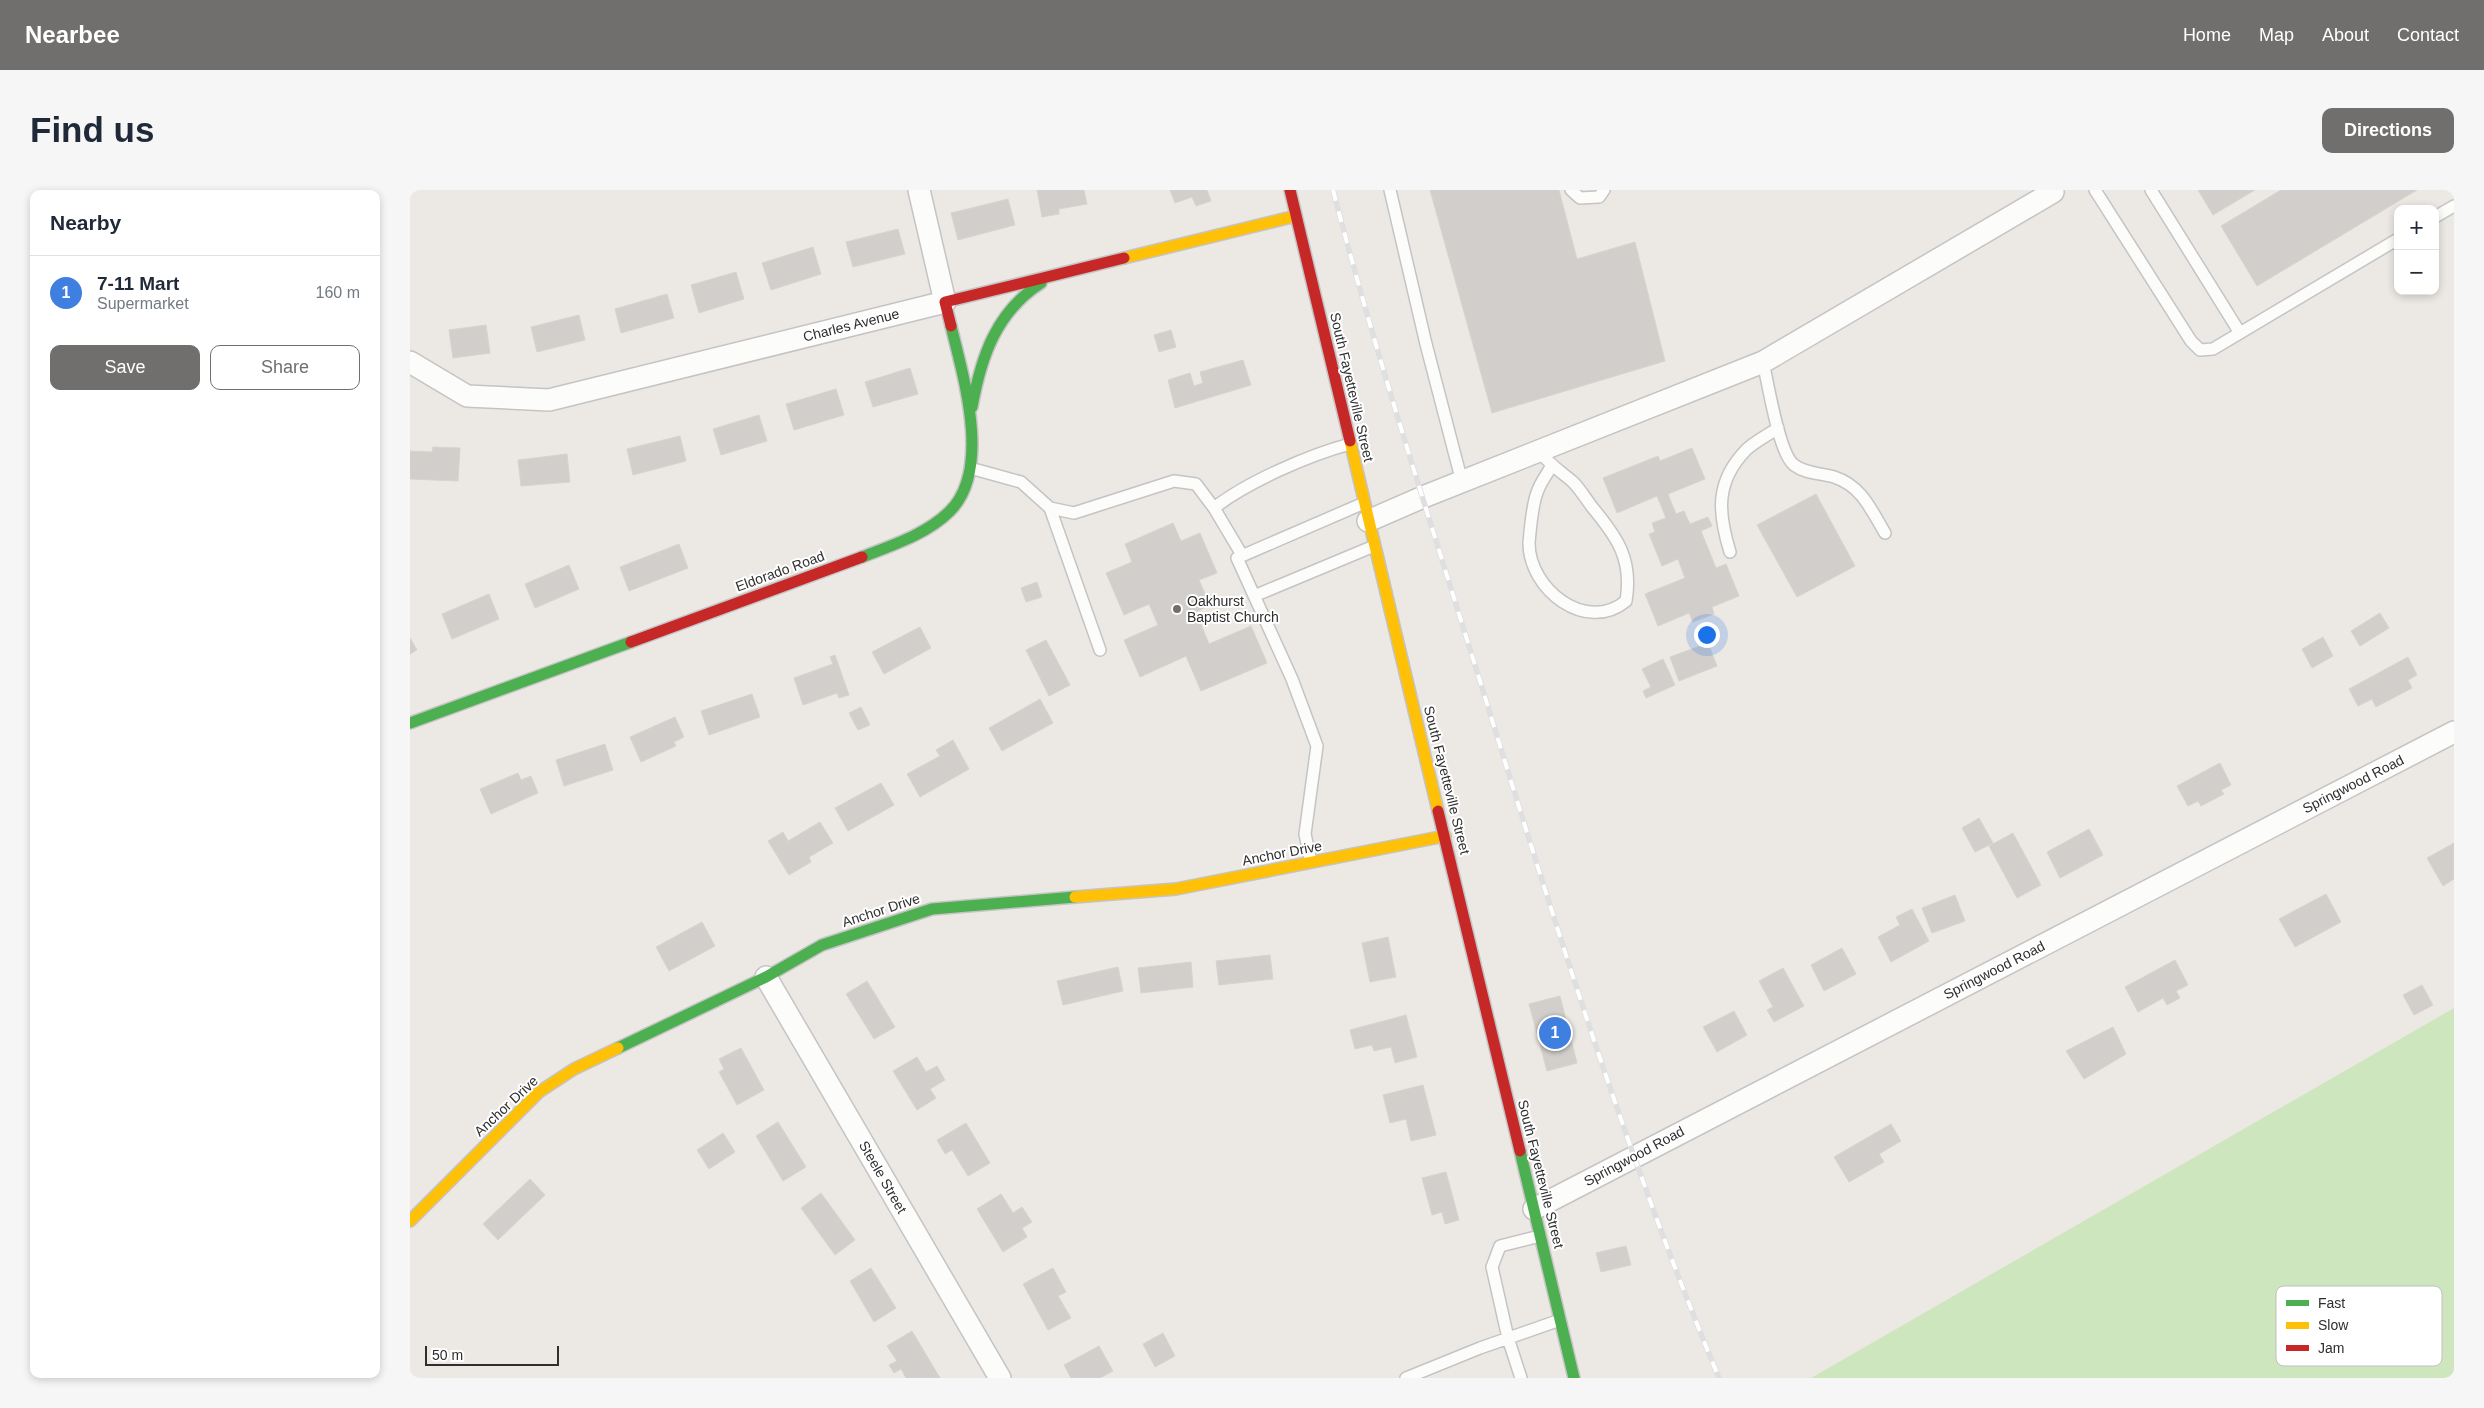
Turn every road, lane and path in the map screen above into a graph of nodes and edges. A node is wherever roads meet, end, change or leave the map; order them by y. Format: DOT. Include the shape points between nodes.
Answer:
graph roads {
  1 [pos="919,190"];
  2 [pos="1290,190"];
  3 [pos="1390,190"];
  4 [pos="1571,190"];
  5 [pos="1604,190"];
  6 [pos="2095,190"];
  7 [pos="2151,190"];
  8 [pos="2054,191"];
  9 [pos="2454,206"];
  10 [pos="2439,215"];
  11 [pos="1296,216"];
  12 [pos="2394,241"];
  13 [pos="1057,274"];
  14 [pos="945,302"];
  15 [pos="2240,333"];
  16 [pos="410,362"];
  17 [pos="1763,362"];
  18 [pos="970,418"];
  19 [pos="1778,428"];
  20 [pos="1350,444"];
  21 [pos="1545,459"];
  22 [pos="969,467"];
  23 [pos="1462,482"];
  24 [pos="1050,508"];
  25 [pos="1214,508"];
  26 [pos="1366,512"];
  27 [pos="1885,533"];
  28 [pos="1374,546"];
  29 [pos="1730,552"];
  30 [pos="1242,555"];
  31 [pos="1254,596"];
  32 [pos="1100,650"];
  33 [pos="410,723"];
  34 [pos="2454,732"];
  35 [pos="1445,836"];
  36 [pos="1311,863"];
  37 [pos="766,976"];
  38 [pos="1534,1209"];
  39 [pos="410,1221"];
  40 [pos="1540,1236"];
  41 [pos="1560,1320"];
  42 [pos="1508,1338"];
  43 [pos="1000,1378"];
  44 [pos="1406,1378"];
  45 [pos="1521,1378"];
  46 [pos="1574,1378"];
  1 -- 14 [label="street"];
  2 -- 11 [label="street, South Fayetteville Street"];
  3 -- 23 [label="lane"];
  4 -- 5 [label="lane" via="1580,198 1599,197"];
  6 -- 15 [label="lane" via="2191,341 2200,350 2213,349"];
  7 -- 15 [label="lane"];
  8 -- 17 [label="street"];
  9 -- 10 [label="lane"];
  11 -- 13 [label="street, Charles Avenue"];
  11 -- 20 [label="street, South Fayetteville Street"];
  12 -- 15 [label="lane"];
  13 -- 14 [label="street, Charles Avenue"];
  13 -- 18 [label="street" via="1030,288 1012,306 990,340 977,379"];
  14 -- 16 [label="street, Charles Avenue" via="549,400 467,396"];
  14 -- 18 [label="street, Eldorado Road"];
  17 -- 19 [label="lane"];
  17 -- 21 [label="street"];
  18 -- 22 [label="street, Eldorado Road" via="973,450"];
  19 -- 27 [label="lane" via="1784,452 1793,465 1852,485 1863,495"];
  19 -- 29 [label="lane" via="1746,450 1728,473 1722,493 1721,523"];
  20 -- 25 [label="lane" via="1299,462 1231,494"];
  20 -- 26 [label="street, South Fayetteville Street"];
  21 -- 21 [label="lane" via="1573,483 1619,543 1625,560 1628,590 1626,601 1615,610 1578,610 1561,602 1546,588 1537,572 1529,544"];
  21 -- 23 [label="street"];
  22 -- 24 [label="lane" via="1021,482"];
  22 -- 33 [label="street, Eldorado Road" via="957,503 938,521 894,545"];
  23 -- 26 [label="street"];
  24 -- 25 [label="lane" via="1074,513 1174,481 1196,484"];
  24 -- 32 [label="lane"];
  25 -- 30 [label="lane"];
  26 -- 28 [label="street, South Fayetteville Street"];
  26 -- 30 [label="lane"];
  28 -- 31 [label="lane"];
  28 -- 35 [label="street, South Fayetteville Street"];
  30 -- 31 [label="lane" via="1237,558"];
  31 -- 36 [label="lane" via="1292,680 1317,746 1305,834"];
  34 -- 38 [label="street, Springwood Road"];
  35 -- 36 [label="street, Anchor Drive"];
  35 -- 38 [label="street, South Fayetteville Street"];
  36 -- 37 [label="street, Anchor Drive" via="1176,889 932,909 822,945"];
  37 -- 39 [label="street, Anchor Drive" via="574,1069 539,1092"];
  37 -- 43 [label="street, Steele Street"];
  38 -- 40 [label="street, South Fayetteville Street"];
  40 -- 41 [label="street, South Fayetteville Street"];
  40 -- 42 [label="lane" via="1500,1246 1492,1267"];
  41 -- 42 [label="lane"];
  41 -- 46 [label="street, South Fayetteville Street"];
  42 -- 44 [label="lane"];
  42 -- 45 [label="lane"];
}
